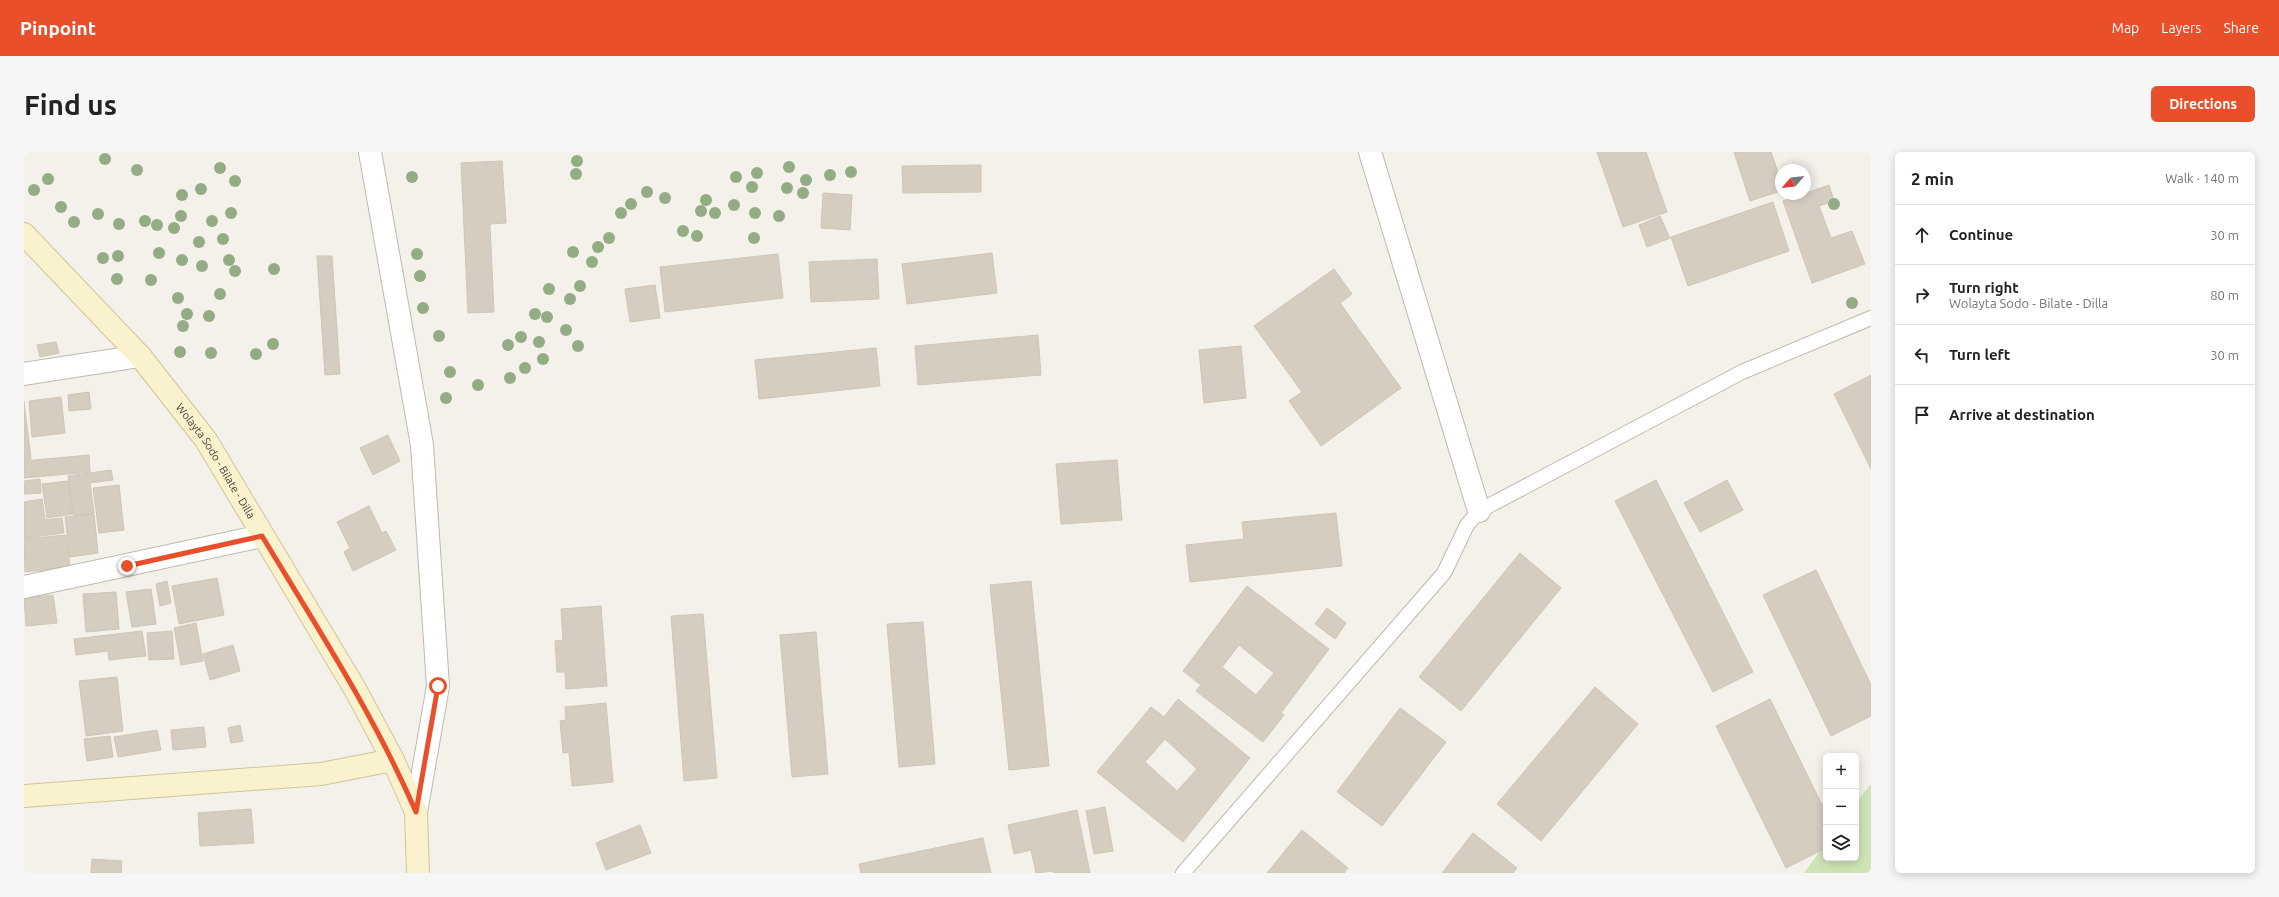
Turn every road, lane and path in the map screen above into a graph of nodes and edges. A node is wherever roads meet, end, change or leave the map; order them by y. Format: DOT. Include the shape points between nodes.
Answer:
graph roads {
  1 [pos="370,152"];
  2 [pos="1370,152"];
  3 [pos="24,234"];
  4 [pos="1871,318"];
  5 [pos="140,356"];
  6 [pos="24,374"];
  7 [pos="1479,511"];
  8 [pos="262,536"];
  9 [pos="24,587"];
  10 [pos="393,760"];
  11 [pos="24,796"];
  12 [pos="416,812"];
  13 [pos="418,873"];
  14 [pos="1183,873"];
  1 -- 12 [label="street" via="422,445 438,686"];
  2 -- 7 [label="street"];
  3 -- 5 [label="main road, Wolayta Sodo - Bilate - Dilla"];
  4 -- 7 [label="lane" via="1742,372"];
  5 -- 6 [label="street"];
  5 -- 8 [label="main road, Wolayta Sodo - Bilate - Dilla" via="206,440"];
  7 -- 14 [label="lane" via="1467,525 1444,572"];
  8 -- 9 [label="street"];
  8 -- 10 [label="main road, Wolayta Sodo - Bilate - Dilla" via="355,689"];
  10 -- 11 [label="main road" via="321,774"];
  10 -- 12 [label="main road, Wolayta Sodo - Bilate - Dilla"];
  12 -- 13 [label="main road, Wolayta Sodo - Bilate - Dilla"];
}
